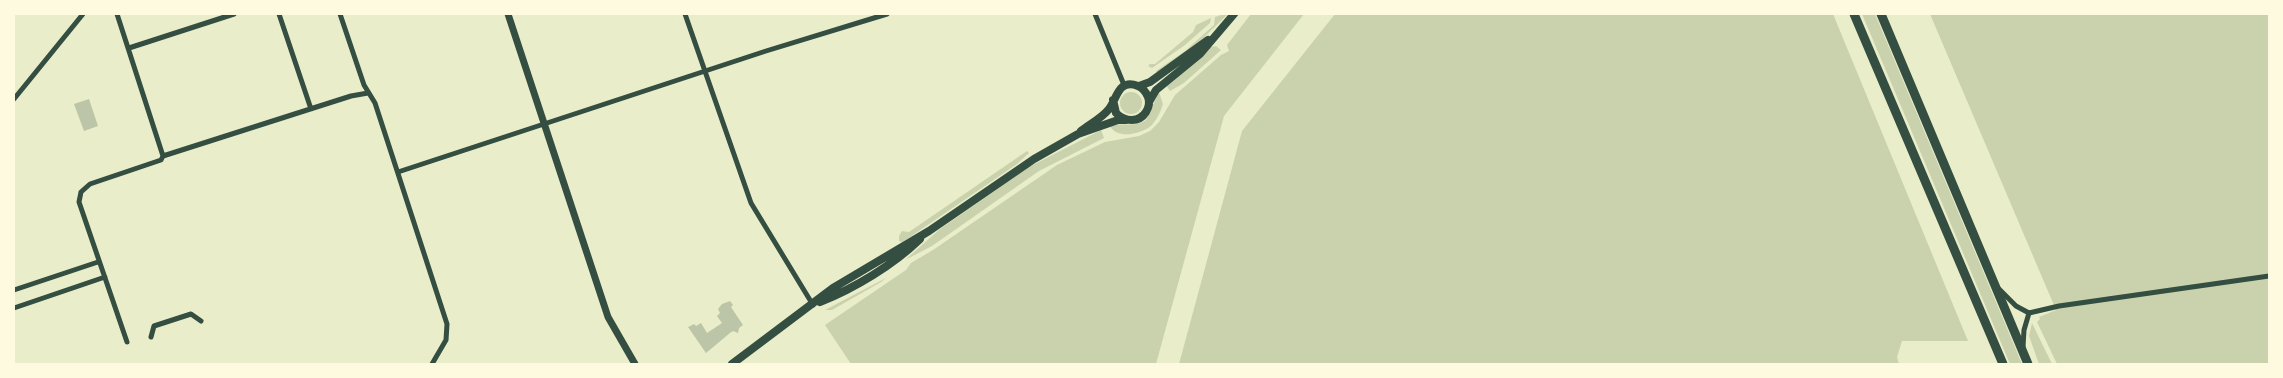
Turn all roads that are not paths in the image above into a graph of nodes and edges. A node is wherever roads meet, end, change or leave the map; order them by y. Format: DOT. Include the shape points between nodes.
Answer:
graph roads {
  1 [pos="84,14"];
  2 [pos="117,14"];
  3 [pos="234,14"];
  4 [pos="279,14"];
  5 [pos="340,14"];
  6 [pos="508,14"];
  7 [pos="685,14"];
  8 [pos="887,14"];
  9 [pos="1095,14"];
  10 [pos="1234,14"];
  11 [pos="1854,14"];
  12 [pos="1881,14"];
  13 [pos="217,16"];
  14 [pos="1214,36"];
  15 [pos="129,48"];
  16 [pos="705,71"];
  17 [pos="1124,85"];
  18 [pos="1139,86"];
  19 [pos="368,93"];
  20 [pos="14,99"];
  21 [pos="1113,100"];
  22 [pos="1149,102"];
  23 [pos="311,109"];
  24 [pos="1126,120"];
  25 [pos="544,124"];
  26 [pos="1078,134"];
  27 [pos="164,156"];
  28 [pos="398,172"];
  29 [pos="98,262"];
  30 [pos="2269,276"];
  31 [pos="105,277"];
  32 [pos="1995,286"];
  33 [pos="14,290"];
  34 [pos="813,305"];
  35 [pos="14,308"];
  36 [pos="2030,313"];
  37 [pos="201,321"];
  38 [pos="151,337"];
  39 [pos="127,342"];
  40 [pos="2023,352"];
  41 [pos="432,364"];
  42 [pos="635,364"];
  43 [pos="732,364"];
  44 [pos="2003,364"];
  45 [pos="2028,364"];
  1 -- 20 [label="street"];
  2 -- 15 [label="street"];
  3 -- 13 [label="street"];
  4 -- 23 [label="street"];
  5 -- 19 [label="street"];
  6 -- 25 [label="street"];
  7 -- 16 [label="street"];
  8 -- 16 [label="street"];
  9 -- 17 [label="street"];
  10 -- 14 [label="main road"];
  11 -- 44 [label="main road"];
  12 -- 32 [label="main road"];
  13 -- 15 [label="street"];
  14 -- 18 [label="main road" via="1150,82"];
  14 -- 22 [label="main road" via="1193,61 1156,90"];
  15 -- 27 [label="street"];
  16 -- 25 [label="street"];
  16 -- 34 [label="street" via="751,203"];
  17 -- 18 [label="main road"];
  17 -- 21 [label="main road"];
  18 -- 22 [label="main road" via="1147,94"];
  19 -- 23 [label="street"];
  19 -- 28 [label="street" via="375,103"];
  21 -- 24 [label="main road" via="1116,113"];
  21 -- 26 [label="main road" via="1108,110"];
  22 -- 24 [label="main road" via="1142,117"];
  23 -- 27 [label="street"];
  24 -- 26 [label="main road"];
  25 -- 28 [label="street"];
  25 -- 42 [label="street" via="608,317"];
  26 -- 34 [label="main road" via="1034,159 929,231 896,258 838,295"];
  27 -- 29 [label="street" via="161,160 94,182 81,192 79,202"];
  28 -- 41 [label="street" via="447,324 446,340"];
  29 -- 31 [label="street"];
  29 -- 33 [label="street"];
  30 -- 36 [label="street"];
  31 -- 35 [label="street"];
  31 -- 39 [label="street"];
  32 -- 36 [label="street" via="2016,306"];
  32 -- 40 [label="main road"];
  34 -- 43 [label="main road"];
  36 -- 40 [label="street" via="2024,330"];
  37 -- 38 [label="street" via="191,314 172,320 154,326"];
  40 -- 45 [label="main road"];
}
